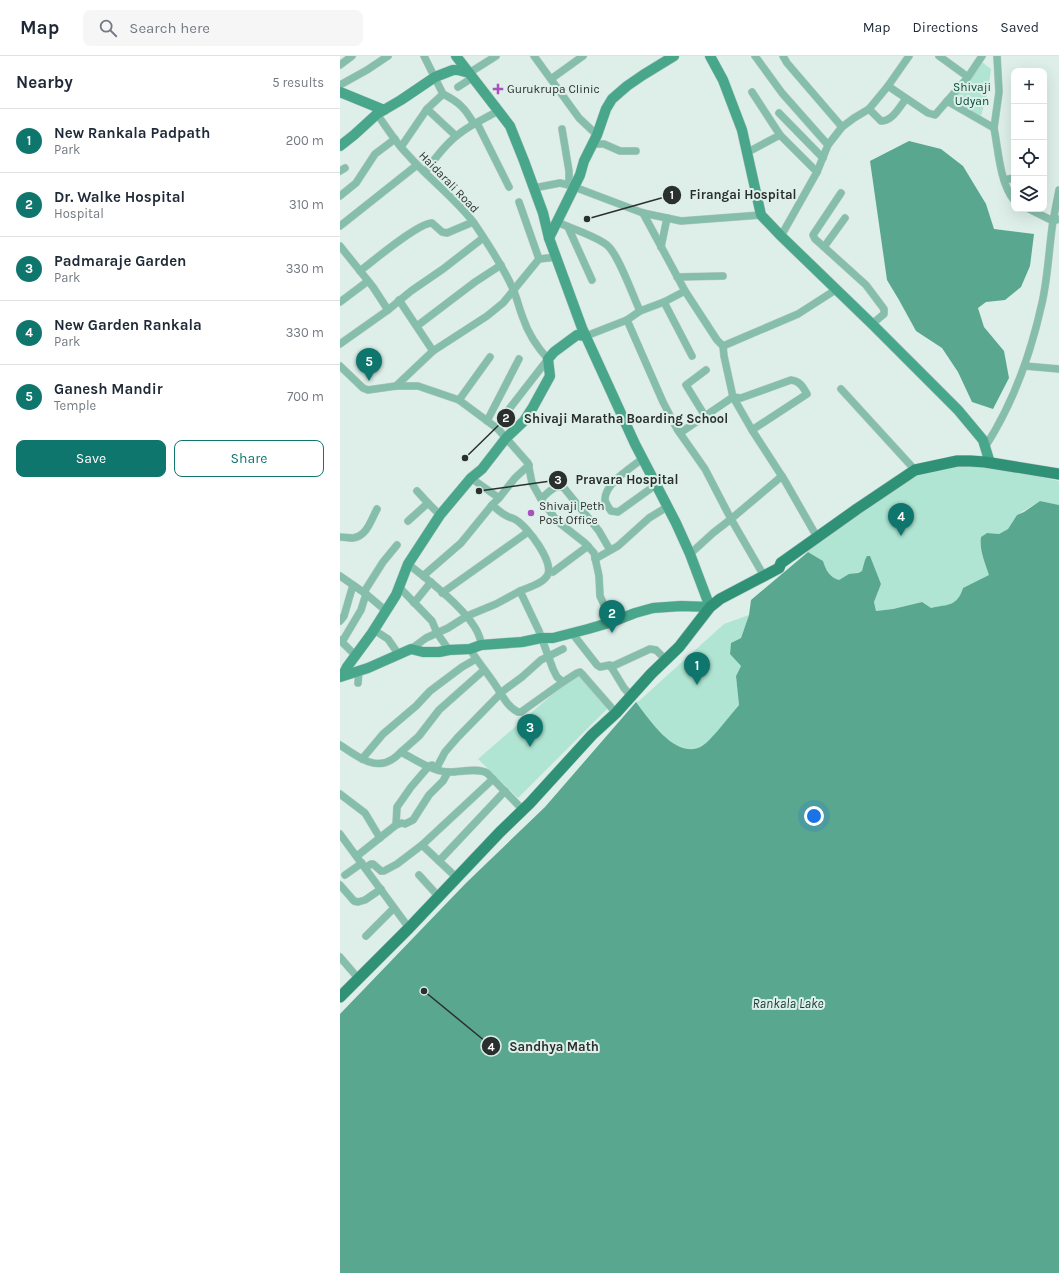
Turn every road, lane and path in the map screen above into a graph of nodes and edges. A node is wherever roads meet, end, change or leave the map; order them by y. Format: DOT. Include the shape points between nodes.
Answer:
graph roads {
  1 [pos="352,56"];
  2 [pos="388,56"];
  3 [pos="424,56"];
  4 [pos="456,56"];
  5 [pos="496,56"];
  6 [pos="534,56"];
  7 [pos="583,56"];
  8 [pos="674,56"];
  9 [pos="710,56"];
  10 [pos="754,56"];
  11 [pos="783,56"];
  12 [pos="909,56"];
  13 [pos="939,56"];
  14 [pos="982,56"];
  15 [pos="997,56"];
  16 [pos="340,65"];
  17 [pos="471,75"];
  18 [pos="435,77"];
  19 [pos="968,77"];
  20 [pos="551,78"];
  21 [pos="888,86"];
  22 [pos="458,87"];
  23 [pos="341,92"];
  24 [pos="752,92"];
  25 [pos="442,94"];
  26 [pos="906,99"];
  27 [pos="946,101"];
  28 [pos="427,109"];
  29 [pos="869,109"];
  30 [pos="498,111"];
  31 [pos="380,112"];
  32 [pos="779,113"];
  33 [pos="475,124"];
  34 [pos="842,127"];
  35 [pos="994,128"];
  36 [pos="562,129"];
  37 [pos="780,135"];
  38 [pos="456,136"];
  39 [pos="395,139"];
  40 [pos="594,139"];
  41 [pos="828,145"];
  42 [pos="340,146"];
  43 [pos="401,147"];
  44 [pos="636,151"];
  45 [pos="748,152"];
  46 [pos="823,158"];
  47 [pos="417,165"];
  48 [pos="425,172"];
  49 [pos="817,172"];
  50 [pos="1011,179"];
  51 [pos="1004,180"];
  52 [pos="571,186"];
  53 [pos="509,187"];
  54 [pos="534,188"];
  55 [pos="1059,190"];
  56 [pos="841,193"];
  57 [pos="340,196"];
  58 [pos="1011,196"];
  59 [pos="519,202"];
  60 [pos="1036,212"];
  61 [pos="643,213"];
  62 [pos="761,215"];
  63 [pos="667,218"];
  64 [pos="845,218"];
  65 [pos="1056,220"];
  66 [pos="473,222"];
  67 [pos="557,222"];
  68 [pos="340,226"];
  69 [pos="568,227"];
  70 [pos="781,236"];
  71 [pos="483,238"];
  72 [pos="549,238"];
  73 [pos="661,246"];
  74 [pos="824,247"];
  75 [pos="342,251"];
  76 [pos="557,257"];
  77 [pos="539,260"];
  78 [pos="501,264"];
  79 [pos="360,271"];
  80 [pos="723,276"];
  81 [pos="677,277"];
  82 [pos="592,280"];
  83 [pos="368,281"];
  84 [pos="514,289"];
  85 [pos="836,289"];
  86 [pos="685,291"];
  87 [pos="399,300"];
  88 [pos="340,302"];
  89 [pos="664,302"];
  90 [pos="388,310"];
  91 [pos="640,311"];
  92 [pos="627,320"];
  93 [pos="872,324"];
  94 [pos="417,326"];
  95 [pos="586,336"];
  96 [pos="340,344"];
  97 [pos="723,346"];
  98 [pos="433,351"];
  99 [pos="692,356"];
  100 [pos="490,357"];
  101 [pos="519,359"];
  102 [pos="548,359"];
  103 [pos="340,366"];
  104 [pos="1025,366"];
  105 [pos="1059,369"];
  106 [pos="706,370"];
  107 [pos="396,386"];
  108 [pos="841,389"];
  109 [pos="733,397"];
  110 [pos="458,400"];
  111 [pos="705,416"];
  112 [pos="487,421"];
  113 [pos="498,429"];
  114 [pos="752,430"];
  115 [pos="680,433"];
  116 [pos="506,438"];
  117 [pos="985,447"];
  118 [pos="642,459"];
  119 [pos="990,463"];
  120 [pos="529,465"];
  121 [pos="915,470"];
  122 [pos="1059,474"];
  123 [pos="782,476"];
  124 [pos="471,478"];
  125 [pos="657,484"];
  126 [pos="417,491"];
  127 [pos="499,498"];
  128 [pos="541,499"];
  129 [pos="428,503"];
  130 [pos="492,505"];
  131 [pos="667,507"];
  132 [pos="377,509"];
  133 [pos="440,515"];
  134 [pos="731,519"];
  135 [pos="408,520"];
  136 [pos="528,532"];
  137 [pos="340,537"];
  138 [pos="817,537"];
  139 [pos="397,545"];
  140 [pos="588,546"];
  141 [pos="610,550"];
  142 [pos="690,554"];
  143 [pos="595,559"];
  144 [pos="408,564"];
  145 [pos="553,572"];
  146 [pos="422,576"];
  147 [pos="764,576"];
  148 [pos="341,580"];
  149 [pos="431,582"];
  150 [pos="353,585"];
  151 [pos="399,588"];
  152 [pos="520,591"];
  153 [pos="365,593"];
  154 [pos="442,593"];
  155 [pos="414,603"];
  156 [pos="710,607"];
  157 [pos="385,610"];
  158 [pos="467,616"];
  159 [pos="340,621"];
  160 [pos="612,622"];
  161 [pos="374,630"];
  162 [pos="437,633"];
  163 [pos="572,633"];
  164 [pos="541,638"];
  165 [pos="341,641"];
  166 [pos="481,645"];
  167 [pos="411,649"];
  168 [pos="470,649"];
  169 [pos="563,649"];
  170 [pos="449,650"];
  171 [pos="355,655"];
  172 [pos="399,655"];
  173 [pos="548,656"];
  174 [pos="476,659"];
  175 [pos="666,660"];
  176 [pos="611,667"];
  177 [pos="484,670"];
  178 [pos="359,671"];
  179 [pos="341,676"];
  180 [pos="563,682"];
  181 [pos="358,683"];
  182 [pos="500,694"];
  183 [pos="631,696"];
  184 [pos="616,713"];
  185 [pos="340,745"];
  186 [pos="401,752"];
  187 [pos="362,759"];
  188 [pos="433,768"];
  189 [pos="448,772"];
  190 [pos="493,779"];
  191 [pos="505,791"];
  192 [pos="340,794"];
  193 [pos="523,810"];
  194 [pos="396,825"];
  195 [pos="340,834"];
  196 [pos="380,838"];
  197 [pos="422,845"];
  198 [pos="357,856"];
  199 [pos="438,861"];
  200 [pos="364,866"];
  201 [pos="345,875"];
  202 [pos="419,875"];
  203 [pos="457,878"];
  204 [pos="340,885"];
  205 [pos="381,889"];
  206 [pos="439,896"];
  207 [pos="393,909"];
  208 [pos="409,928"];
  209 [pos="366,936"];
  210 [pos="340,957"];
  211 [pos="358,978"];
  212 [pos="340,996"];
  1 -- 16 [label="street"];
  2 -- 23 [label="street"];
  3 -- 18 [label="street"];
  4 -- 17 [label="street"];
  5 -- 17 [label="street"];
  6 -- 20 [label="street"];
  7 -- 20 [label="street"];
  8 -- 40 [label="street" via="612,99"];
  9 -- 45 [label="street" via="723,80"];
  10 -- 41 [label="street" via="782,93"];
  11 -- 34 [label="street"];
  12 -- 21 [label="street"];
  13 -- 19 [label="street"];
  14 -- 19 [label="street"];
  15 -- 35 [label="street" via="999,92"];
  17 -- 18 [label="street" via="453,70"];
  17 -- 22 [label="street"];
  17 -- 30 [label="street"];
  18 -- 25 [label="street"];
  18 -- 31 [label="street"];
  19 -- 27 [label="street"];
  20 -- 40 [label="street"];
  21 -- 26 [label="street"];
  21 -- 29 [label="street"];
  23 -- 31 [label="street"];
  24 -- 37 [label="street"];
  25 -- 28 [label="street"];
  25 -- 33 [label="street" via="455,100"];
  26 -- 27 [label="street" via="935,115"];
  26 -- 29 [label="street" via="886,121 881,121"];
  27 -- 35 [label="street"];
  28 -- 38 [label="street"];
  28 -- 43 [label="street"];
  29 -- 34 [label="street"];
  30 -- 33 [label="street"];
  30 -- 54 [label="street" via="510,126"];
  31 -- 39 [label="street, Haidarali Road"];
  31 -- 42 [label="street"];
  32 -- 46 [label="street"];
  33 -- 38 [label="street"];
  33 -- 53 [label="street"];
  34 -- 41 [label="street"];
  35 -- 51 [label="street"];
  36 -- 52 [label="street"];
  37 -- 45 [label="street"];
  37 -- 49 [label="street"];
  38 -- 48 [label="street"];
  39 -- 43 [label="street, Haidarali Road"];
  39 -- 57 [label="street" via="375,154 356,183"];
  40 -- 44 [label="street" via="620,151"];
  40 -- 52 [label="street" via="580,175"];
  41 -- 46 [label="street"];
  43 -- 47 [label="street, Haidarali Road"];
  45 -- 62 [label="street"];
  46 -- 49 [label="street"];
  47 -- 48 [label="street, Haidarali Road"];
  47 -- 68 [label="street"];
  48 -- 66 [label="street, Haidarali Road"];
  49 -- 70 [label="street"];
  50 -- 51 [label="street"];
  51 -- 58 [label="street"];
  52 -- 54 [label="street" via="560,183"];
  52 -- 61 [label="street"];
  52 -- 67 [label="street"];
  54 -- 72 [label="street"];
  55 -- 65 [label="street"];
  56 -- 74 [label="street" via="813,235"];
  59 -- 77 [label="street"];
  60 -- 65 [label="street"];
  61 -- 63 [label="street"];
  61 -- 73 [label="street"];
  62 -- 63 [label="street" via="681,222"];
  62 -- 70 [label="street"];
  63 -- 73 [label="street"];
  64 -- 74 [label="street"];
  65 -- 104 [label="street" via="1042,302"];
  66 -- 71 [label="street, Haidarali Road"];
  66 -- 79 [label="street" via="447,233 432,223 427,223"];
  67 -- 69 [label="street"];
  67 -- 72 [label="street"];
  69 -- 82 [label="street"];
  69 -- 91 [label="street" via="609,246"];
  70 -- 85 [label="street"];
  71 -- 78 [label="street, Haidarali Road"];
  71 -- 87 [label="street"];
  72 -- 76 [label="street"];
  73 -- 81 [label="street"];
  74 -- 93 [label="street" via="866,285 884,309 884,314"];
  75 -- 79 [label="street"];
  76 -- 77 [label="street"];
  76 -- 95 [label="street"];
  77 -- 84 [label="street"];
  78 -- 84 [label="street, Haidarali Road"];
  78 -- 94 [label="street"];
  79 -- 83 [label="street"];
  80 -- 81 [label="street"];
  81 -- 86 [label="street"];
  83 -- 88 [label="street"];
  83 -- 90 [label="street"];
  84 -- 98 [label="street" via="503,303 487,316"];
  84 -- 102 [label="street, Haidarali Road" via="524,320"];
  85 -- 93 [label="street"];
  85 -- 97 [label="street" via="798,314"];
  86 -- 89 [label="street"];
  86 -- 97 [label="street"];
  87 -- 90 [label="street"];
  87 -- 94 [label="street"];
  89 -- 91 [label="street"];
  89 -- 99 [label="street"];
  90 -- 96 [label="street"];
  91 -- 92 [label="street"];
  92 -- 95 [label="street"];
  92 -- 115 [label="street" via="663,402"];
  93 -- 117 [label="street" via="958,410 983,440"];
  94 -- 98 [label="street"];
  95 -- 102 [label="street" via="577,335"];
  95 -- 118 [label="street"];
  97 -- 109 [label="street"];
  98 -- 107 [label="street"];
  100 -- 110 [label="street"];
  101 -- 112 [label="street"];
  102 -- 113 [label="street" via="506,413"];
  102 -- 116 [label="street" via="550,376 524,421"];
  103 -- 107 [label="street" via="368,390"];
  104 -- 105 [label="street"];
  104 -- 117 [label="street" via="996,430"];
  106 -- 111 [label="street" via="686,385"];
  107 -- 110 [label="street" via="418,386"];
  108 -- 121 [label="street"];
  109 -- 111 [label="street"];
  109 -- 114 [label="street"];
  109 -- 114 [label="street" via="741,398 791,380 802,386 807,394"];
  110 -- 112 [label="street"];
  111 -- 115 [label="street"];
  112 -- 113 [label="street"];
  113 -- 116 [label="street"];
  114 -- 123 [label="street"];
  115 -- 134 [label="street" via="705,469"];
  116 -- 120 [label="street"];
  116 -- 124 [label="street" via="482,469"];
  117 -- 119 [label="street"];
  118 -- 125 [label="street"];
  118 -- 125 [label="street" via="610,486 605,500 611,511 618,512"];
  119 -- 121 [label="main road" via="957,461"];
  119 -- 122 [label="main road"];
  120 -- 127 [label="street"];
  120 -- 128 [label="street" via="532,483"];
  121 -- 138 [label="main road"];
  123 -- 134 [label="street"];
  123 -- 138 [label="street"];
  124 -- 127 [label="street"];
  124 -- 133 [label="street"];
  125 -- 131 [label="street"];
  126 -- 129 [label="street"];
  127 -- 130 [label="street"];
  128 -- 140 [label="street" via="558,520"];
  128 -- 141 [label="street" via="557,487 564,488 599,531"];
  129 -- 133 [label="street"];
  129 -- 135 [label="street"];
  130 -- 136 [label="street" via="516,520"];
  130 -- 146 [label="street" via="461,543"];
  131 -- 141 [label="street" via="649,518"];
  131 -- 142 [label="street"];
  132 -- 137 [label="street" via="366,531 361,535 353,538"];
  133 -- 144 [label="street"];
  134 -- 142 [label="street"];
  134 -- 147 [label="street"];
  136 -- 152 [label="street" via="538,543 550,571 543,581"];
  136 -- 154 [label="street"];
  138 -- 147 [label="main road" via="781,563 779,568"];
  139 -- 153 [label="street" via="383,562"];
  140 -- 143 [label="street"];
  140 -- 145 [label="street"];
  141 -- 143 [label="street"];
  142 -- 156 [label="street"];
  143 -- 160 [label="street" via="600,596"];
  144 -- 146 [label="street"];
  144 -- 151 [label="street"];
  146 -- 149 [label="street"];
  147 -- 156 [label="main road"];
  148 -- 150 [label="street"];
  149 -- 154 [label="street"];
  149 -- 155 [label="street"];
  150 -- 153 [label="street"];
  150 -- 159 [label="street" via="344,616"];
  151 -- 155 [label="street"];
  151 -- 157 [label="street"];
  152 -- 158 [label="street"];
  152 -- 164 [label="street"];
  153 -- 157 [label="street"];
  153 -- 165 [label="street" via="361,610"];
  154 -- 158 [label="street"];
  155 -- 162 [label="street" via="432,621"];
  156 -- 160 [label="street" via="654,608"];
  156 -- 175 [label="main road"];
  157 -- 161 [label="street"];
  158 -- 162 [label="street"];
  158 -- 166 [label="street" via="479,635"];
  160 -- 163 [label="street"];
  161 -- 171 [label="street"];
  161 -- 172 [label="street" via="388,639"];
  162 -- 167 [label="street"];
  162 -- 170 [label="street"];
  163 -- 164 [label="street"];
  163 -- 176 [label="street" via="599,667"];
  164 -- 166 [label="street"];
  164 -- 173 [label="street"];
  165 -- 171 [label="street"];
  166 -- 168 [label="street"];
  167 -- 170 [label="street" via="423,652"];
  167 -- 172 [label="street"];
  168 -- 170 [label="street"];
  168 -- 174 [label="street"];
  169 -- 173 [label="street"];
  171 -- 179 [label="street"];
  172 -- 178 [label="street"];
  173 -- 180 [label="street" via="557,677"];
  173 -- 182 [label="street"];
  174 -- 177 [label="street"];
  174 -- 187 [label="street" via="430,691 383,734"];
  175 -- 176 [label="street" via="656,650 650,649"];
  175 -- 183 [label="main road"];
  176 -- 183 [label="street"];
  177 -- 182 [label="street"];
  177 -- 186 [label="street" via="438,710 419,736"];
  178 -- 179 [label="street"];
  178 -- 181 [label="street"];
  180 -- 182 [label="street" via="518,712"];
  180 -- 184 [label="street" via="580,672"];
  182 -- 188 [label="street" via="458,737"];
  183 -- 184 [label="main road"];
  184 -- 193 [label="main road" via="592,735"];
  185 -- 187 [label="street"];
  186 -- 187 [label="street" via="392,760 381,764"];
  186 -- 188 [label="street"];
  188 -- 189 [label="street"];
  188 -- 194 [label="street" via="411,787 397,807"];
  189 -- 190 [label="street" via="481,770"];
  189 -- 194 [label="street" via="413,820"];
  190 -- 191 [label="street"];
  190 -- 197 [label="street"];
  191 -- 193 [label="street"];
  191 -- 199 [label="street"];
  192 -- 196 [label="street" via="365,813"];
  193 -- 203 [label="main road"];
  194 -- 196 [label="street"];
  195 -- 198 [label="street"];
  196 -- 198 [label="street"];
  197 -- 199 [label="street"];
  197 -- 200 [label="street" via="386,871 374,864"];
  198 -- 200 [label="street"];
  199 -- 203 [label="street"];
  200 -- 201 [label="street"];
  200 -- 205 [label="street"];
  202 -- 206 [label="street"];
  203 -- 206 [label="main road"];
  204 -- 205 [label="street" via="354,901 358,902"];
  205 -- 207 [label="street"];
  206 -- 208 [label="main road"];
  207 -- 208 [label="street"];
  207 -- 209 [label="street"];
  208 -- 211 [label="main road"];
  210 -- 211 [label="street"];
  211 -- 212 [label="main road"];
}
